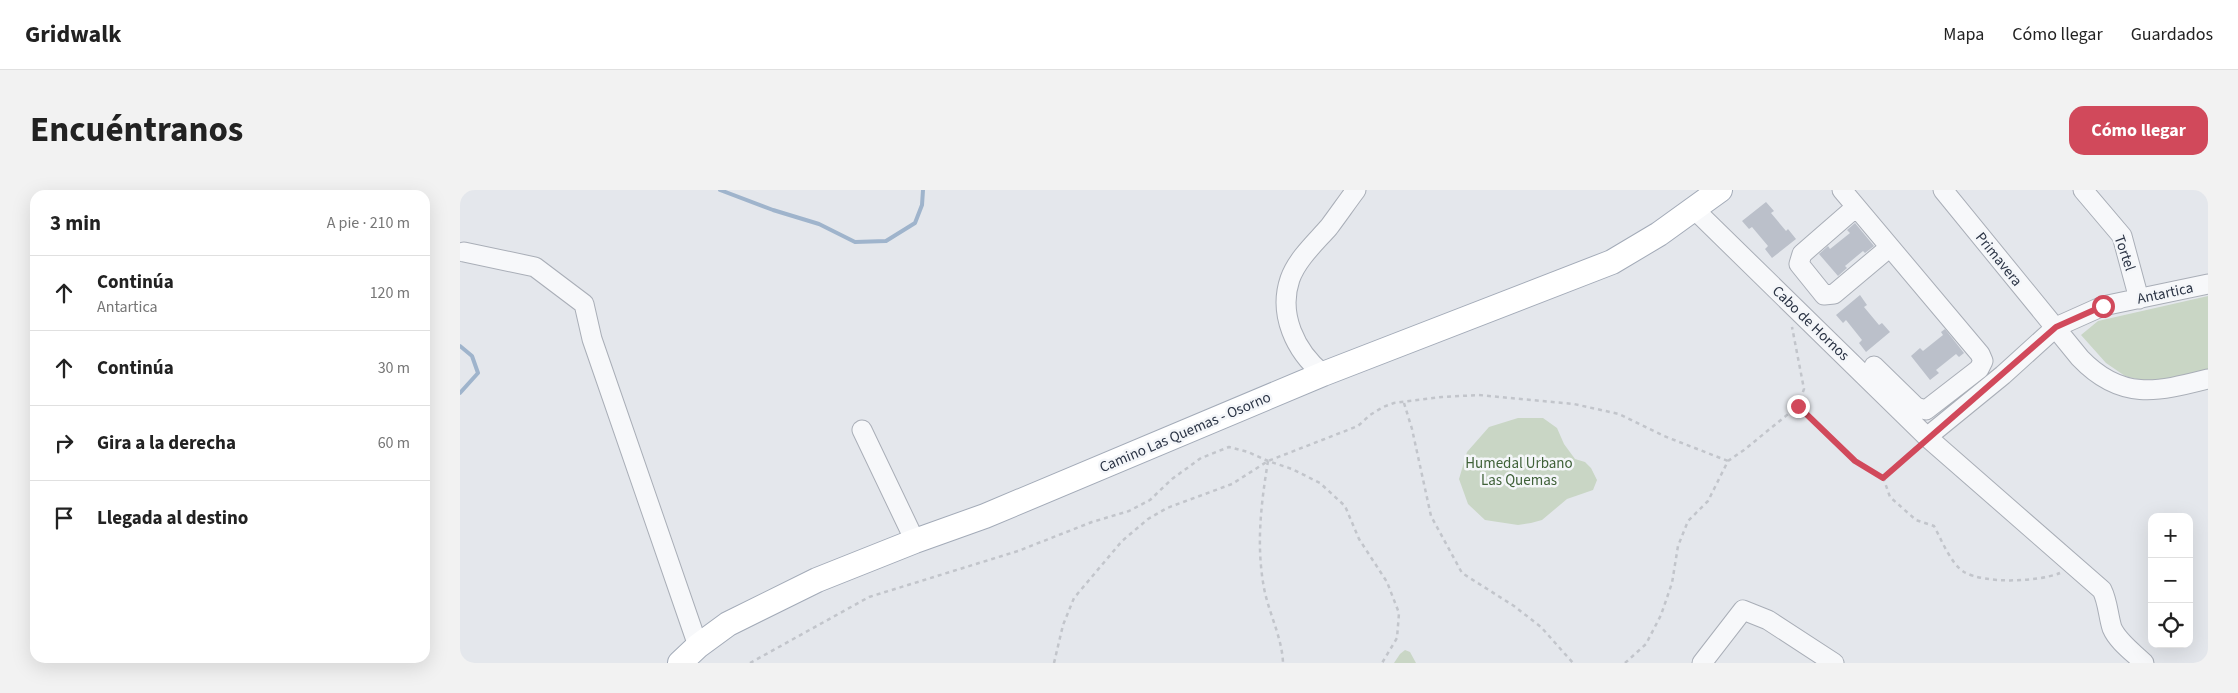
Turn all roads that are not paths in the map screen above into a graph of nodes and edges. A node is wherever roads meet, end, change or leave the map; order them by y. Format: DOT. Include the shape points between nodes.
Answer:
graph roads {
  1 [pos="1356,190"];
  2 [pos="1720,190"];
  3 [pos="1842,190"];
  4 [pos="1943,190"];
  5 [pos="2083,190"];
  6 [pos="1856,207"];
  7 [pos="1694,209"];
  8 [pos="1890,248"];
  9 [pos="464,252"];
  10 [pos="1810,279"];
  11 [pos="2208,284"];
  12 [pos="2139,299"];
  13 [pos="1787,300"];
  14 [pos="2056,327"];
  15 [pos="1874,366"];
  16 [pos="1322,374"];
  17 [pos="2208,380"];
  18 [pos="862,430"];
  19 [pos="1927,437"];
  20 [pos="915,541"];
  21 [pos="697,654"];
  22 [pos="680,663"];
  23 [pos="1702,663"];
  24 [pos="1834,663"];
  25 [pos="2144,663"];
  1 -- 16 [label="street" via="1290,277 1287,310 1292,332 1301,351"];
  2 -- 7 [label="main road, Camino Las Quemas - Osorno"];
  3 -- 6 [label="street"];
  4 -- 14 [label="street, Primavera"];
  5 -- 12 [label="street, Tortel" via="2122,236"];
  6 -- 8 [label="street"];
  6 -- 10 [label="street" via="1802,254 1799,264"];
  7 -- 13 [label="street, Cabo de Hornos"];
  7 -- 16 [label="main road, Camino Las Quemas - Osorno" via="1612,262"];
  8 -- 10 [label="street" via="1834,294 1824,294"];
  8 -- 15 [label="street" via="1983,361 1979,369 1926,410 1916,408"];
  9 -- 21 [label="street" via="535,267 584,304 592,339"];
  10 -- 13 [label="street"];
  11 -- 12 [label="street, Antartica"];
  12 -- 14 [label="street, Antartica" via="2103,306"];
  13 -- 19 [label="street, Cabo de Hornos"];
  14 -- 17 [label="street, Primavera" via="2088,366 2117,384 2155,391"];
  14 -- 19 [label="street, Antartica"];
  16 -- 20 [label="main road, Camino Las Quemas - Osorno" via="985,516"];
  18 -- 20 [label="street"];
  19 -- 25 [label="street, Cabo de Hornos" via="2102,590 2113,630"];
  20 -- 21 [label="main road, Camino Las Quemas - Osorno" via="818,580 744,615 728,624"];
  21 -- 22 [label="main road, Camino Las Quemas - Osorno"];
  23 -- 24 [label="street" via="1743,610 1768,620"];
}
